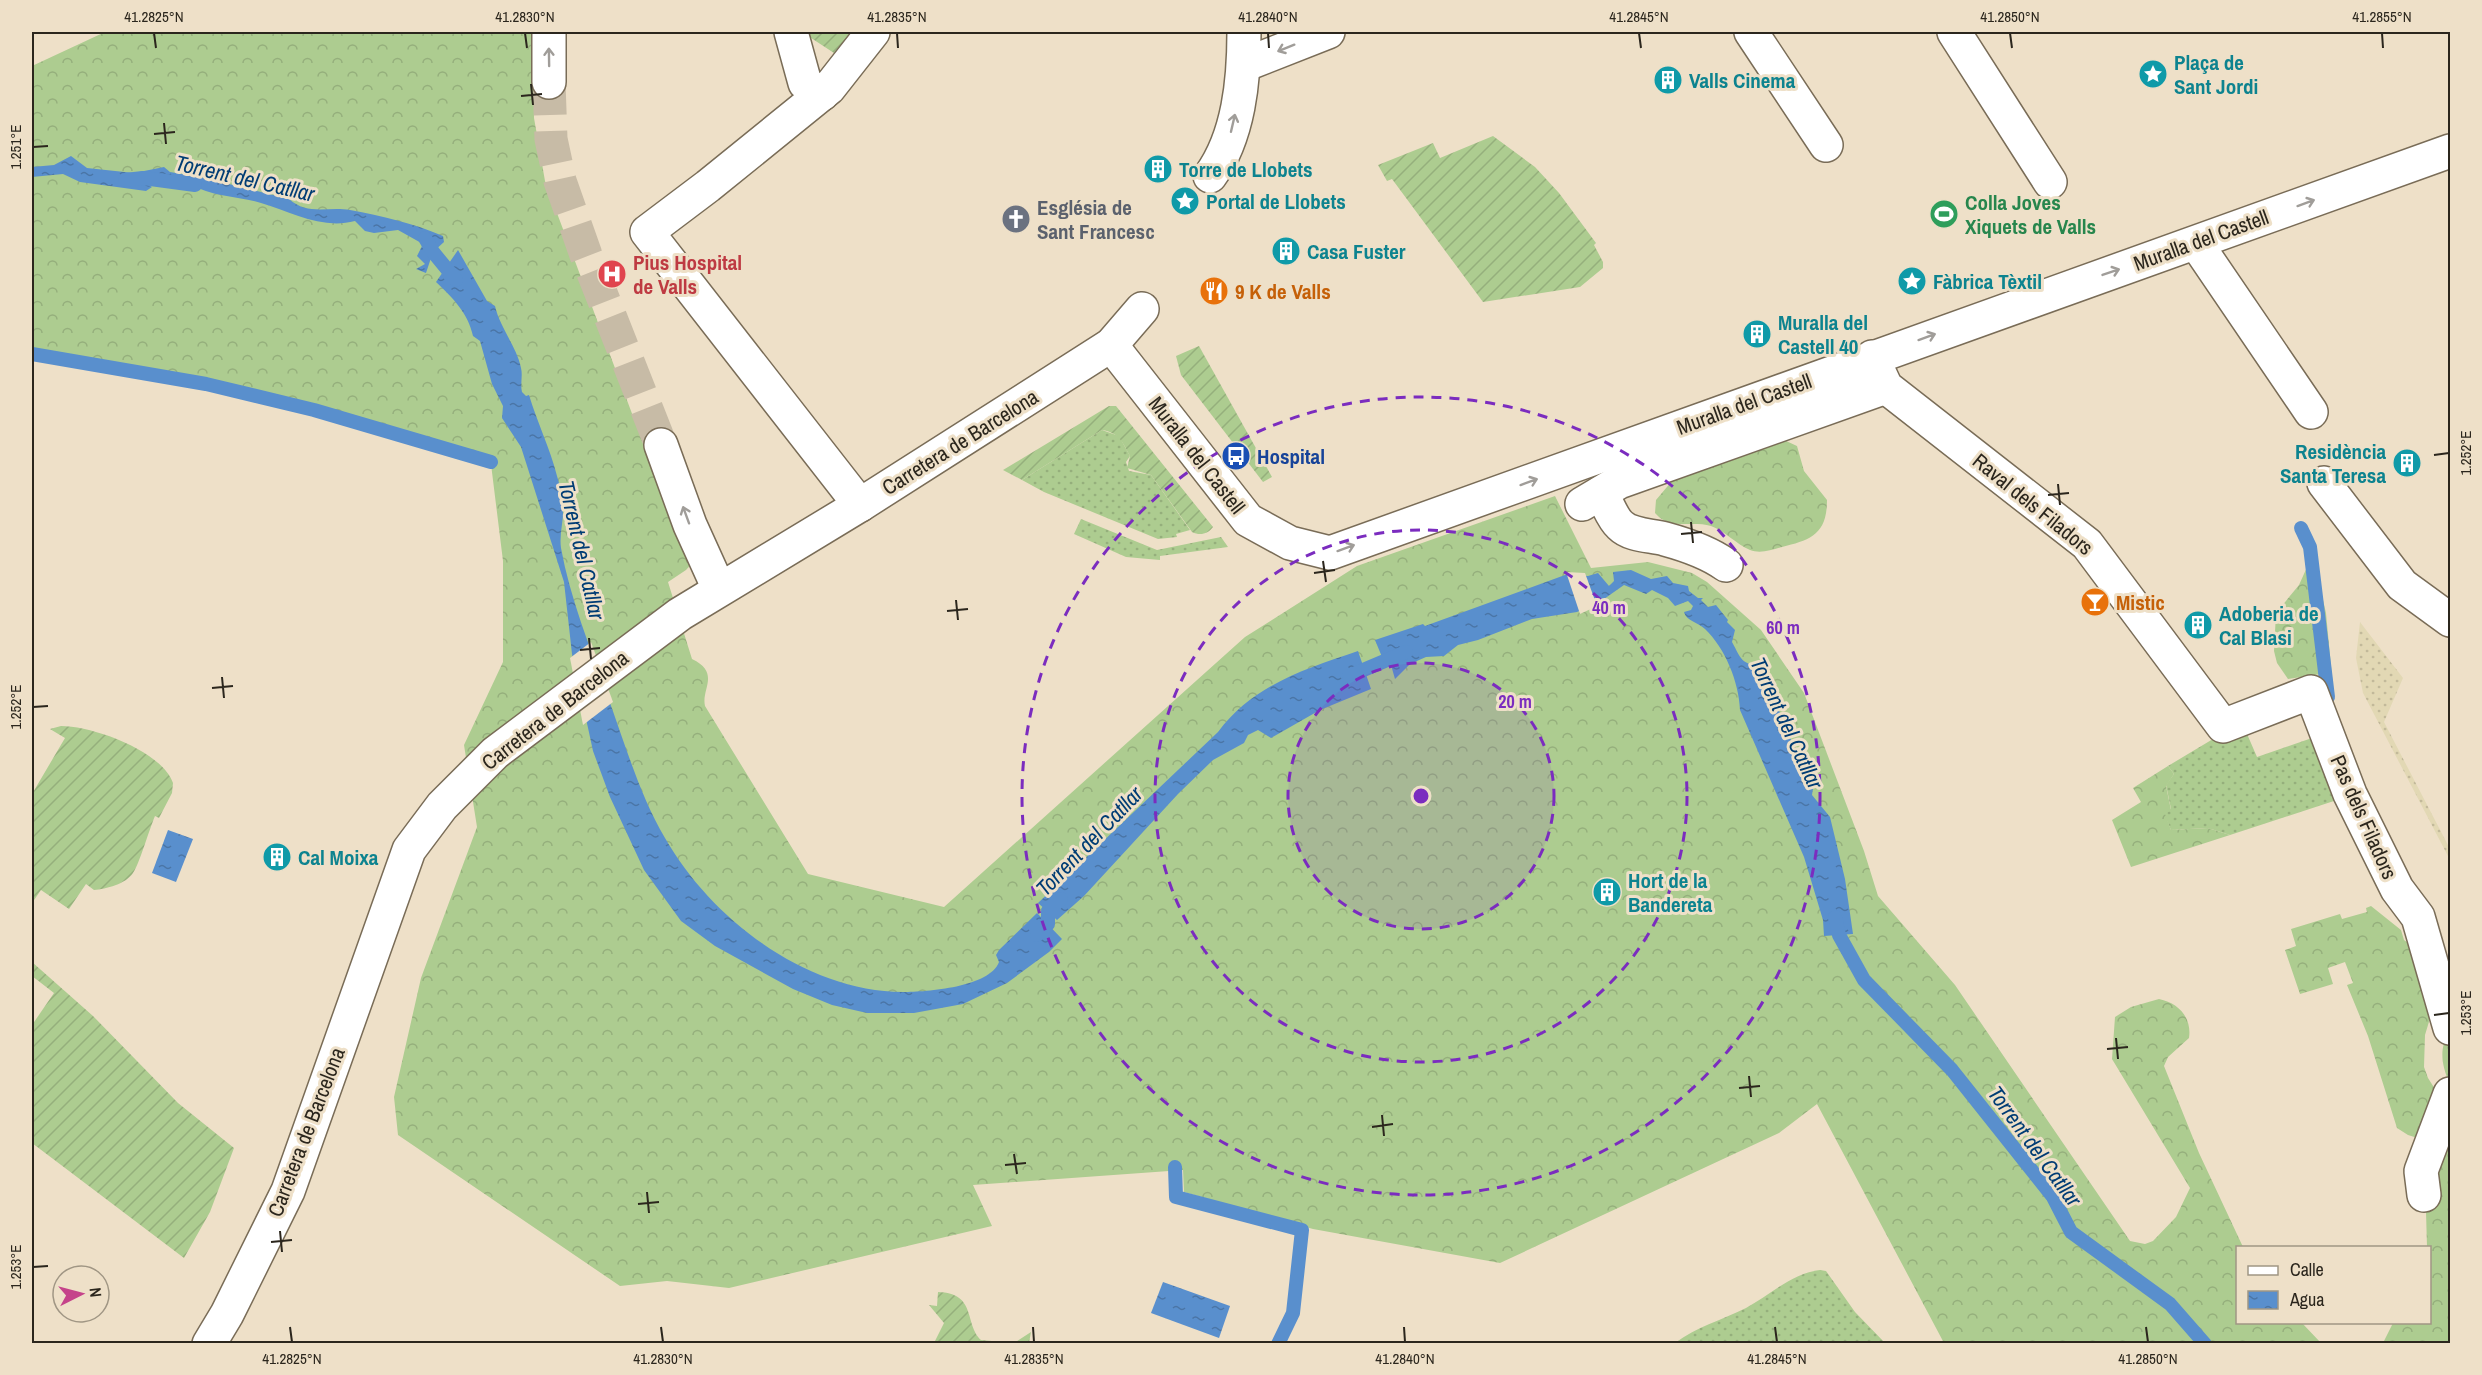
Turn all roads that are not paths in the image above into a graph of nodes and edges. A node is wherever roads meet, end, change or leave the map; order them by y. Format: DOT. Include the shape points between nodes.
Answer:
graph roads {
  1 [pos="549,32"];
  2 [pos="790,32"];
  3 [pos="873,32"];
  4 [pos="1244,32"];
  5 [pos="1328,32"];
  6 [pos="1751,32"];
  7 [pos="1954,32"];
  8 [pos="1244,65"];
  9 [pos="549,82"];
  10 [pos="822,94"];
  11 [pos="1826,145"];
  12 [pos="2451,151"];
  13 [pos="1210,176"];
  14 [pos="2050,182"];
  15 [pos="2196,243"];
  16 [pos="1142,309"];
  17 [pos="1111,345"];
  18 [pos="1872,357"];
  19 [pos="1886,387"];
  20 [pos="1843,394"];
  21 [pos="2311,412"];
  22 [pos="662,445"];
  23 [pos="2324,483"];
  24 [pos="860,505"];
  25 [pos="1726,564"];
  26 [pos="719,589"];
  27 [pos="2451,620"];
  28 [pos="2223,726"];
  29 [pos="2451,1028"];
  30 [pos="2451,1094"];
  31 [pos="2424,1195"];
  32 [pos="209,1344"];
  9 -- 1 [label="street, one-way"];
  2 -- 10 [label="street" via="805,83"];
  3 -- 10 [label="street"];
  4 -- 8 [label="street"];
  5 -- 8 [label="street, one-way"];
  6 -- 11 [label="street"];
  7 -- 14 [label="street"];
  13 -- 8 [label="street, one-way" via="1224,156"];
  10 -- 24 [label="street" via="646,232"];
  15 -- 12 [label="street, Muralla del Castell, one-way"];
  18 -- 15 [label="street, Muralla del Castell, one-way"];
  15 -- 21 [label="street"];
  16 -- 17 [label="street, Carretera de Barcelona"];
  17 -- 20 [label="street, Muralla del Castell, one-way" via="1248,520 1290,543 1330,554"];
  17 -- 24 [label="street, Carretera de Barcelona"];
  18 -- 19 [label="street, Raval dels Filadors"];
  18 -- 20 [label="street, Muralla del Castell"];
  19 -- 20 [label="street"];
  19 -- 28 [label="street, Raval dels Filadors" via="2087,544"];
  20 -- 25 [label="street" via="1619,482 1592,499 1629,532 1694,548"];
  26 -- 22 [label="street, one-way" via="690,525"];
  23 -- 27 [label="street" via="2402,585"];
  24 -- 26 [label="street, Carretera de Barcelona"];
  26 -- 32 [label="street, Carretera de Barcelona" via="495,753 442,806 409,850 288,1191"];
  28 -- 29 [label="street, Pas dels Filadors" via="2311,692 2350,794 2397,889 2418,917"];
  30 -- 31 [label="street" via="2421,1171"];
}
